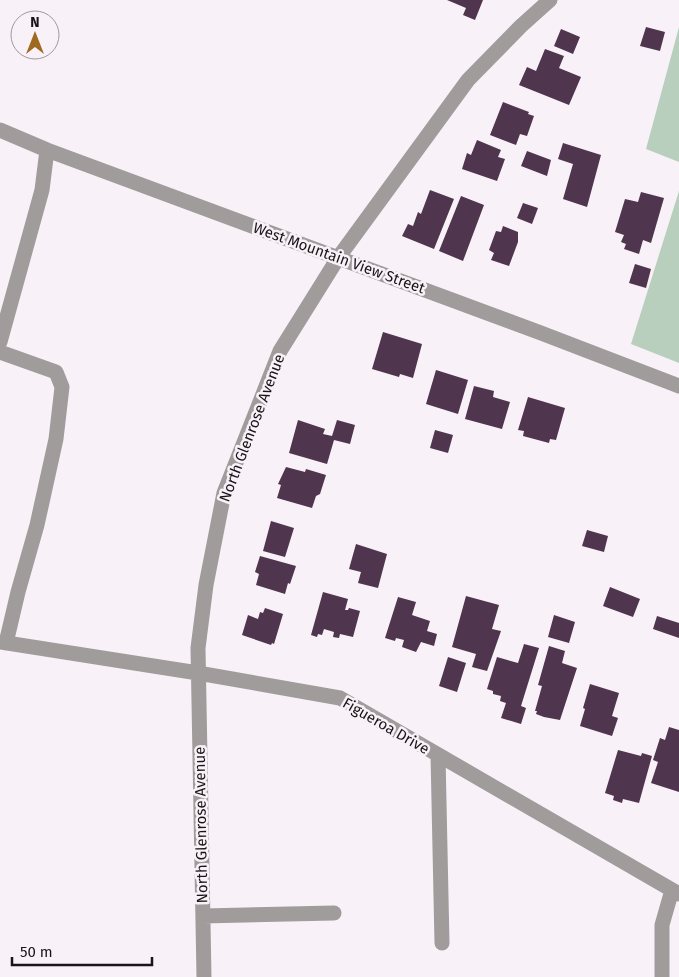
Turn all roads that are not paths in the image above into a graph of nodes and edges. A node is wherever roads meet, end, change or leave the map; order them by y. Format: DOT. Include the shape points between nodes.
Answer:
graph roads {
  1 [pos="550,0"];
  2 [pos="0,130"];
  3 [pos="47,150"];
  4 [pos="338,258"];
  5 [pos="0,342"];
  6 [pos="0,352"];
  7 [pos="679,386"];
  8 [pos="3,642"];
  9 [pos="198,673"];
  10 [pos="438,755"];
  11 [pos="676,892"];
  12 [pos="334,913"];
  13 [pos="203,916"];
  14 [pos="442,943"];
  15 [pos="204,977"];
  16 [pos="662,977"];
  1 -- 4 [label="street, North Glenrose Avenue" via="468,80"];
  2 -- 3 [label="street, West Mountain View Street"];
  3 -- 4 [label="street, West Mountain View Street"];
  3 -- 5 [label="street" via="42,190"];
  4 -- 7 [label="street, West Mountain View Street"];
  4 -- 9 [label="street, North Glenrose Avenue" via="280,351 224,493 206,585"];
  6 -- 8 [label="street" via="56,372 62,387 56,439 37,525"];
  8 -- 9 [label="street, Figueroa Drive"];
  9 -- 10 [label="street, Figueroa Drive" via="340,698"];
  9 -- 13 [label="street, North Glenrose Avenue"];
  10 -- 11 [label="street, Figueroa Drive"];
  10 -- 14 [label="street"];
  11 -- 16 [label="street" via="662,925"];
  12 -- 13 [label="street"];
  13 -- 15 [label="street, North Glenrose Avenue"];
}
